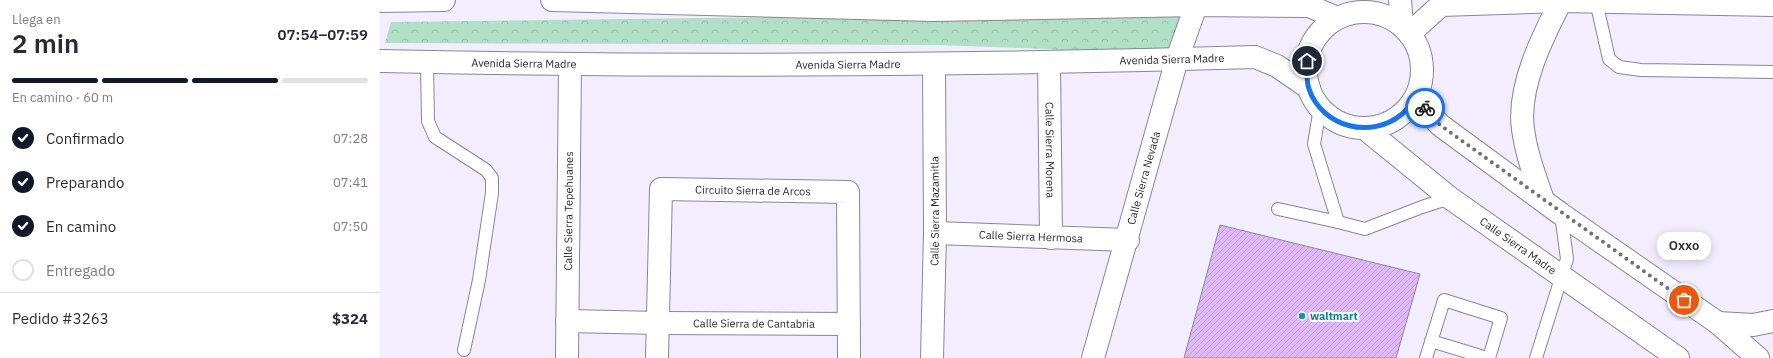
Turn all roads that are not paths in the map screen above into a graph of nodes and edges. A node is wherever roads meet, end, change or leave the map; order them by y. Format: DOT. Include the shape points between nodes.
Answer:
graph roads {
  1 [pos="444,0"];
  2 [pos="552,0"];
  3 [pos="1400,0"];
  4 [pos="1533,0"];
  5 [pos="1561,0"];
  6 [pos="380,1"];
  7 [pos="1596,1"];
  8 [pos="1197,2"];
  9 [pos="933,5"];
  10 [pos="1773,5"];
  11 [pos="1346,11"];
  12 [pos="1406,29"];
  13 [pos="1177,60"];
  14 [pos="380,61"];
  15 [pos="427,62"];
  16 [pos="1049,62"];
  17 [pos="934,64"];
  18 [pos="570,65"];
  19 [pos="1773,72"];
  20 [pos="1308,88"];
  21 [pos="1416,98"];
  22 [pos="1320,108"];
  23 [pos="1364,128"];
  24 [pos="1450,198"];
  25 [pos="1543,200"];
  26 [pos="1278,209"];
  27 [pos="1561,214"];
  28 [pos="1338,222"];
  29 [pos="935,233"];
  30 [pos="1051,238"];
  31 [pos="1128,240"];
  32 [pos="1562,277"];
  33 [pos="567,320"];
  34 [pos="1773,321"];
  35 [pos="659,323"];
  36 [pos="1718,323"];
  37 [pos="849,324"];
  38 [pos="1431,341"];
  39 [pos="464,350"];
  40 [pos="567,358"];
  41 [pos="657,358"];
  42 [pos="849,358"];
  43 [pos="932,358"];
  44 [pos="1093,358"];
  45 [pos="1426,358"];
  46 [pos="1488,358"];
  47 [pos="1536,358"];
  48 [pos="1678,358"];
  49 [pos="1758,358"];
  1 -- 6 [label="street"];
  2 -- 9 [label="street"];
  3 -- 12 [label="street"];
  4 -- 5 [label="street"];
  4 -- 12 [label="street" via="1441,5"];
  5 -- 7 [label="street"];
  5 -- 25 [label="street" via="1540,43 1522,107 1525,145"];
  7 -- 10 [label="street"];
  7 -- 19 [label="lane" via="1609,59 1619,67 1641,70"];
  8 -- 9 [label="street"];
  8 -- 11 [label="street" via="1309,6"];
  8 -- 13 [label="street, Calle Sierra Nevada"];
  11 -- 12 [label="street" via="1386,16"];
  11 -- 20 [label="street" via="1317,36 1307,61"];
  12 -- 21 [label="street" via="1420,53 1422,76"];
  13 -- 16 [label="street, Avenida Sierra Madre"];
  13 -- 20 [label="street, Avenida Sierra Madre" via="1254,57 1276,66"];
  13 -- 31 [label="street, Calle Sierra Nevada"];
  14 -- 15 [label="street, Avenida Sierra Madre"];
  15 -- 18 [label="street, Avenida Sierra Madre"];
  15 -- 39 [label="lane" via="428,121 435,137 486,170 492,178 479,280"];
  16 -- 17 [label="street, Avenida Sierra Madre"];
  16 -- 30 [label="street, Calle Sierra Morena"];
  17 -- 18 [label="street, Avenida Sierra Madre"];
  17 -- 29 [label="street, Calle Sierra Mazamitla"];
  18 -- 33 [label="street, Calle Sierra Tepehuanes"];
  20 -- 22 [label="street"];
  21 -- 23 [label="street" via="1402,114 1384,125"];
  21 -- 25 [label="street" via="1440,125"];
  22 -- 23 [label="street" via="1346,126"];
  22 -- 28 [label="lane" via="1314,144"];
  23 -- 24 [label="street, Calle Sierra Madre"];
  24 -- 28 [label="lane" via="1365,229"];
  24 -- 32 [label="street, Calle Sierra Madre"];
  25 -- 27 [label="street"];
  26 -- 28 [label="lane"];
  27 -- 32 [label="lane" via="1567,260"];
  27 -- 36 [label="street"];
  29 -- 30 [label="street, Calle Sierra Hermosa"];
  29 -- 43 [label="street, Calle Sierra Mazamitla"];
  30 -- 31 [label="street, Calle Sierra Hermosa"];
  31 -- 44 [label="street, Calle Sierra Nevada"];
  32 -- 47 [label="lane"];
  32 -- 48 [label="street, Calle Sierra Madre"];
  33 -- 35 [label="street, Calle Sierra de Cantabria"];
  33 -- 40 [label="street, Calle Sierra Tepehuanes"];
  34 -- 36 [label="street" via="1753,325"];
  35 -- 37 [label="street, Calle Sierra de Cantabria"];
  35 -- 37 [label="street, Circuito Sierra de Arcos" via="661,189 848,192"];
  35 -- 41 [label="street, Circuito Sierra de Arcos"];
  36 -- 49 [label="street"];
  37 -- 42 [label="street, Circuito Sierra de Arcos"];
  38 -- 45 [label="lane"];
  38 -- 46 [label="lane"];
  38 -- 46 [label="lane" via="1444,300 1502,318"];
}
